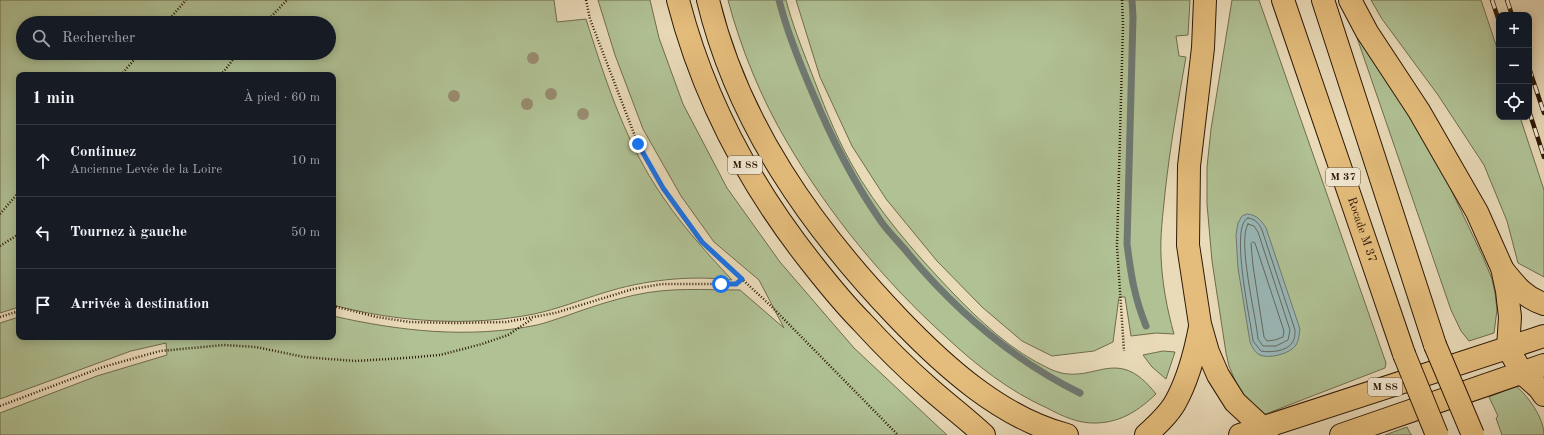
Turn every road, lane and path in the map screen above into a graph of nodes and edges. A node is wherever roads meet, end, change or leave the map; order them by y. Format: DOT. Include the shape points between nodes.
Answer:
graph roads {
  1 [pos="186,0"];
  2 [pos="287,0"];
  3 [pos="586,0"];
  4 [pos="678,0"];
  5 [pos="708,0"];
  6 [pos="1122,0"];
  7 [pos="1205,0"];
  8 [pos="1283,0"];
  9 [pos="1324,0"];
  10 [pos="1350,0"];
  11 [pos="172,16"];
  12 [pos="272,16"];
  13 [pos="134,60"];
  14 [pos="233,60"];
  15 [pos="124,72"];
  16 [pos="223,72"];
  17 [pos="16,195"];
  18 [pos="0,214"];
  19 [pos="16,236"];
  20 [pos="0,246"];
  21 [pos="1502,268"];
  22 [pos="742,279"];
  23 [pos="1544,304"];
  24 [pos="336,307"];
  25 [pos="16,312"];
  26 [pos="0,317"];
  27 [pos="532,319"];
  28 [pos="1200,324"];
  29 [pos="1544,336"];
  30 [pos="1508,348"];
  31 [pos="1124,351"];
  32 [pos="1544,365"];
  33 [pos="1522,373"];
  34 [pos="1544,395"];
  35 [pos="0,406"];
  36 [pos="1265,432"];
  37 [pos="983,433"];
  38 [pos="898,435"];
  39 [pos="1067,435"];
  40 [pos="1146,435"];
  41 [pos="1240,435"];
  42 [pos="1341,435"];
  43 [pos="1437,435"];
  44 [pos="1473,435"];
  1 -- 11 [label="path"];
  2 -- 12 [label="path"];
  3 -- 22 [label="path" via="590,19 638,144 663,188 702,242"];
  4 -- 37 [label="highway, M 88" via="690,45 723,125 774,212 860,321 928,387"];
  5 -- 39 [label="highway, M 88" via="730,70 748,112 771,154 821,230 881,299 946,364 983,394 1023,418"];
  6 -- 31 [label="path" via="1117,246"];
  7 -- 28 [label="highway" via="1203,48 1189,166 1188,245"];
  8 -- 43 [label="highway, Rocade M 37 / M 37, bridge" via="1404,354"];
  9 -- 44 [label="highway, M 37, bridge" via="1435,345"];
  10 -- 21 [label="highway" via="1367,32 1419,111 1463,185"];
  13 -- 15 [label="path"];
  14 -- 16 [label="path"];
  17 -- 18 [label="path"];
  19 -- 20 [label="path"];
  21 -- 23 [label="highway" via="1525,294"];
  21 -- 30 [label="highway" via="1510,307"];
  22 -- 27 [label="path" via="736,284 662,284 633,289"];
  22 -- 38 [label="path"];
  24 -- 27 [label="path" via="410,322 506,322"];
  25 -- 26 [label="path"];
  27 -- 35 [label="path" via="508,335 440,355 355,361 304,358 256,347 224,345 160,351 103,367"];
  28 -- 36 [label="highway" via="1218,374 1235,402"];
  28 -- 40 [label="highway" via="1196,349 1176,400 1165,416"];
  29 -- 30 [label="highway, M 88"];
  30 -- 33 [label="highway"];
  30 -- 36 [label="highway, M 88" via="1342,401"];
  32 -- 33 [label="highway, M 88"];
  33 -- 34 [label="highway" via="1540,388"];
  33 -- 42 [label="highway, M 88"];
  36 -- 41 [label="highway, M 88"];
}
